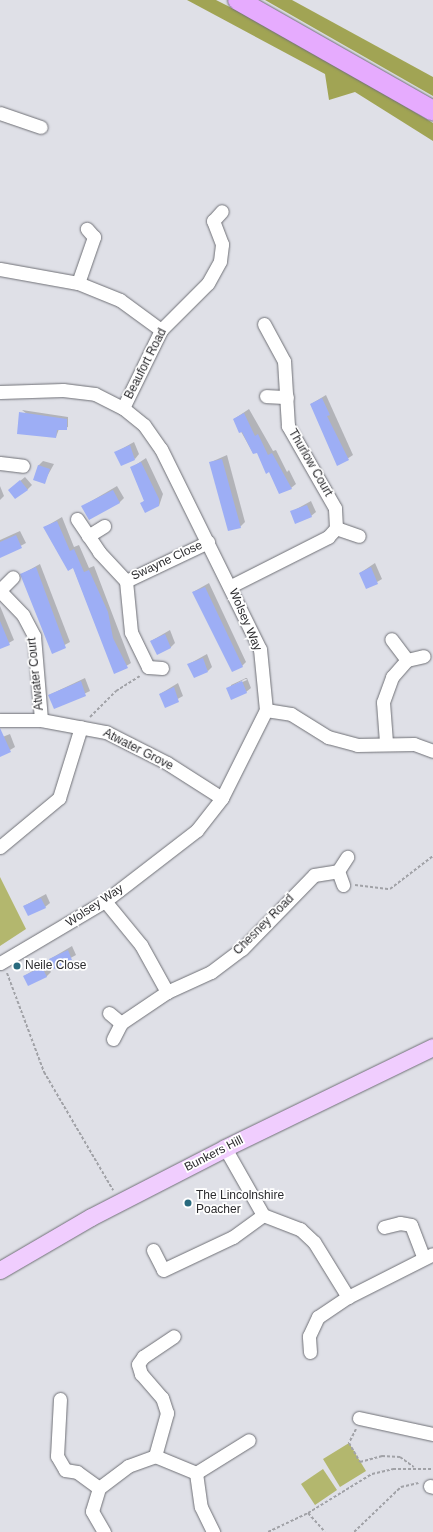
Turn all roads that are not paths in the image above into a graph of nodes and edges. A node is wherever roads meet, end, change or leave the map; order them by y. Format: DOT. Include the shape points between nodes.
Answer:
graph roads {
  1 [pos="238,0"];
  2 [pos="433,111"];
  3 [pos="0,113"];
  4 [pos="41,128"];
  5 [pos="213,217"];
  6 [pos="96,234"];
  7 [pos="0,269"];
  8 [pos="78,283"];
  9 [pos="264,324"];
  10 [pos="161,330"];
  11 [pos="0,392"];
  12 [pos="266,396"];
  13 [pos="287,397"];
  14 [pos="123,408"];
  15 [pos="0,464"];
  16 [pos="23,466"];
  17 [pos="77,519"];
  18 [pos="104,526"];
  19 [pos="336,528"];
  20 [pos="88,536"];
  21 [pos="359,536"];
  22 [pos="208,542"];
  23 [pos="13,577"];
  24 [pos="126,581"];
  25 [pos="231,586"];
  26 [pos="0,591"];
  27 [pos="392,639"];
  28 [pos="424,656"];
  29 [pos="407,660"];
  30 [pos="162,668"];
  31 [pos="266,710"];
  32 [pos="0,720"];
  33 [pos="41,720"];
  34 [pos="82,727"];
  35 [pos="386,742"];
  36 [pos="433,752"];
  37 [pos="222,798"];
  38 [pos="2,840"];
  39 [pos="347,857"];
  40 [pos="338,871"];
  41 [pos="343,885"];
  42 [pos="105,901"];
  43 [pos="1,962"];
  44 [pos="167,992"];
  45 [pos="109,1013"];
  46 [pos="121,1023"];
  47 [pos="113,1039"];
  48 [pos="433,1047"];
  49 [pos="225,1148"];
  50 [pos="262,1216"];
  51 [pos="384,1227"];
  52 [pos="153,1250"];
  53 [pos="428,1256"];
  54 [pos="0,1270"];
  55 [pos="348,1297"];
  56 [pos="174,1336"];
  57 [pos="310,1352"];
  58 [pos="60,1399"];
  59 [pos="359,1418"];
  60 [pos="433,1434"];
  61 [pos="249,1440"];
  62 [pos="155,1456"];
  63 [pos="196,1473"];
  64 [pos="99,1488"];
  65 [pos="104,1532"];
  66 [pos="213,1532"];
  1 -- 2 [label="highway"];
  3 -- 4 [label="street"];
  5 -- 10 [label="street, Beaufort Road" via="222,244 220,261 208,283"];
  6 -- 8 [label="street"];
  7 -- 8 [label="street"];
  8 -- 10 [label="street" via="120,300"];
  9 -- 13 [label="street, Thurlow Court" via="279,347 286,376"];
  10 -- 14 [label="street, Beaufort Road"];
  11 -- 14 [label="street, Wolsey Way" via="63,390 95,394"];
  12 -- 13 [label="street"];
  13 -- 19 [label="street, Thurlow Court" via="288,426 335,508"];
  14 -- 22 [label="street, Wolsey Way" via="144,425 161,449"];
  15 -- 16 [label="street"];
  17 -- 20 [label="street, Swayne Close"];
  18 -- 20 [label="street"];
  19 -- 21 [label="street"];
  19 -- 25 [label="street" via="328,537"];
  20 -- 24 [label="street, Swayne Close"];
  22 -- 24 [label="street, Swayne Close"];
  22 -- 25 [label="street, Wolsey Way"];
  23 -- 26 [label="street, Atwater Court"];
  24 -- 30 [label="street, Swayne Close" via="132,632 145,672"];
  25 -- 31 [label="street, Wolsey Way" via="260,649"];
  26 -- 33 [label="street, Atwater Court" via="23,615 34,636"];
  27 -- 29 [label="street"];
  28 -- 29 [label="street"];
  29 -- 35 [label="street" via="392,677 383,702"];
  31 -- 35 [label="street" via="291,714 328,737 357,746"];
  31 -- 37 [label="street, Wolsey Way"];
  32 -- 33 [label="street, Atwater Grove"];
  33 -- 34 [label="street, Atwater Grove"];
  34 -- 37 [label="street, Atwater Grove" via="106,732 167,763"];
  34 -- 38 [label="street" via="59,798"];
  35 -- 36 [label="street" via="414,744"];
  37 -- 42 [label="street, Wolsey Way" via="197,830"];
  39 -- 40 [label="street"];
  40 -- 41 [label="street"];
  40 -- 44 [label="street, Chesney Road" via="314,875 242,949 212,972"];
  42 -- 43 [label="street, Wolsey Way"];
  42 -- 44 [label="street" via="141,946"];
  44 -- 46 [label="street, Chesney Road"];
  45 -- 46 [label="street"];
  46 -- 47 [label="street, Chesney Road"];
  48 -- 49 [label="main road, Bunkers Hill"];
  49 -- 50 [label="street"];
  49 -- 54 [label="main road, Bunkers Hill" via="91,1217"];
  50 -- 52 [label="street" via="233,1237 163,1270"];
  50 -- 55 [label="street" via="300,1229 314,1242"];
  51 -- 53 [label="street" via="411,1226"];
  53 -- 55 [label="street"];
  55 -- 57 [label="street" via="318,1317 310,1336"];
  56 -- 62 [label="street" via="143,1357 138,1364 141,1374 162,1398 167,1413"];
  58 -- 64 [label="street" via="57,1456 65,1470 77,1472"];
  59 -- 60 [label="street"];
  61 -- 63 [label="street"];
  62 -- 63 [label="street"];
  62 -- 64 [label="street" via="128,1466"];
  63 -- 66 [label="street" via="201,1507"];
  64 -- 65 [label="street" via="92,1512"];
}
